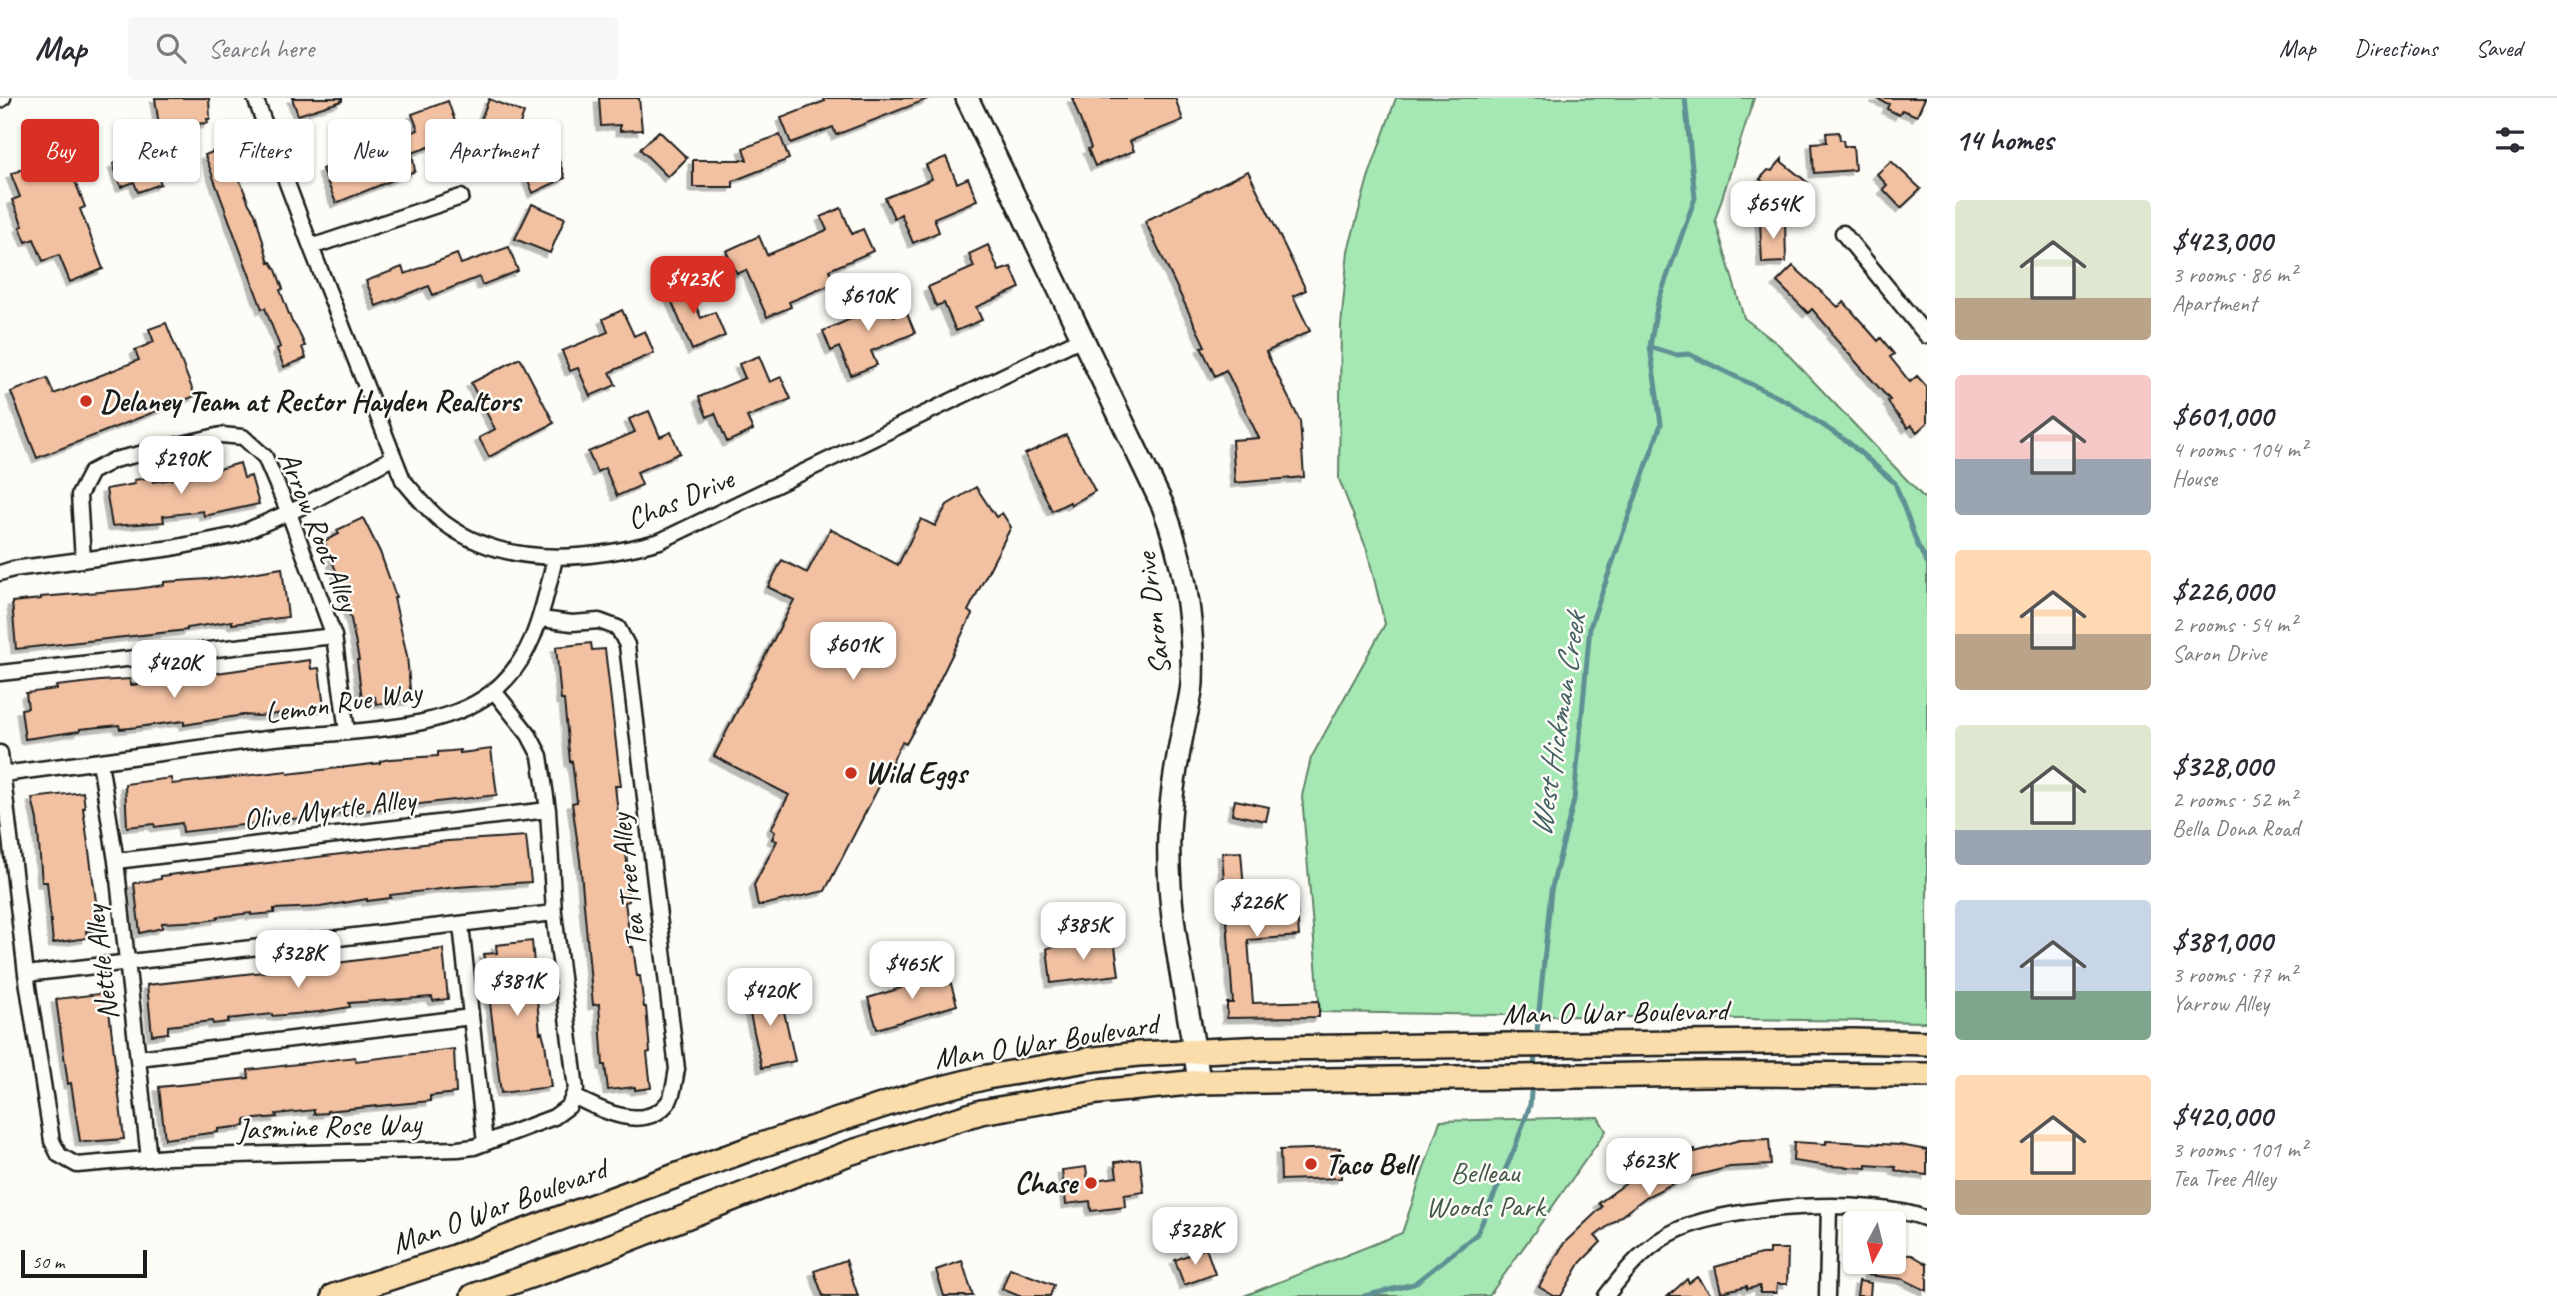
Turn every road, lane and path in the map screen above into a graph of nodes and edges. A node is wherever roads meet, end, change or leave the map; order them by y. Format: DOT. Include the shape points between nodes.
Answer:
graph roads {
  1 [pos="255,98"];
  2 [pos="967,98"];
  3 [pos="461,197"];
  4 [pos="1843,233"];
  5 [pos="311,247"];
  6 [pos="1927,336"];
  7 [pos="1082,338"];
  8 [pos="394,457"];
  9 [pos="289,513"];
  10 [pos="555,558"];
  11 [pos="83,560"];
  12 [pos="0,573"];
  13 [pos="541,619"];
  14 [pos="334,636"];
  15 [pos="0,673"];
  16 [pos="494,691"];
  17 [pos="347,732"];
  18 [pos="0,753"];
  19 [pos="100,762"];
  20 [pos="3,774"];
  21 [pos="548,810"];
  22 [pos="116,861"];
  23 [pos="554,913"];
  24 [pos="461,925"];
  25 [pos="127,963"];
  26 [pos="26,974"];
  27 [pos="471,1017"];
  28 [pos="1927,1043"];
  29 [pos="1195,1050"];
  30 [pos="139,1058"];
  31 [pos="1927,1075"];
  32 [pos="1199,1082"];
  33 [pos="573,1096"];
  34 [pos="485,1143"];
  35 [pos="149,1159"];
  36 [pos="1829,1207"];
  37 [pos="1927,1219"];
  38 [pos="334,1296"];
  39 [pos="473,1296"];
  40 [pos="1606,1296"];
  41 [pos="1827,1296"];
  1 -- 5 [label="street, Chas Drive"];
  2 -- 7 [label="street, Saron Drive"];
  3 -- 5 [label="street"];
  4 -- 6 [label="street"];
  5 -- 8 [label="street, Chas Drive"];
  7 -- 10 [label="street, Chas Drive" via="660,541 606,555"];
  7 -- 29 [label="street, Saron Drive" via="1163,506 1178,548 1186,592 1192,685 1171,790 1169,847 1174,938"];
  8 -- 9 [label="street"];
  8 -- 10 [label="street, Chas Drive" via="403,480 444,523 484,543"];
  9 -- 11 [label="street" via="237,535"];
  9 -- 11 [label="street, Arrow Root Alley" via="265,457 243,437 221,435 114,460 91,472 79,495"];
  9 -- 14 [label="street, Arrow Root Alley"];
  10 -- 13 [label="street, Lemon Rue Way"];
  11 -- 12 [label="street"];
  13 -- 16 [label="street, Lemon Rue Way" via="525,655"];
  13 -- 33 [label="street, Tea Tree Alley" via="600,621 618,628 627,645 677,1069 670,1100 655,1114 617,1115"];
  14 -- 15 [label="street"];
  14 -- 17 [label="street, Arrow Root Alley"];
  16 -- 17 [label="street, Lemon Rue Way" via="470,708 396,728"];
  16 -- 21 [label="street" via="529,735 540,757"];
  17 -- 19 [label="street, Lemon Rue Way"];
  18 -- 20 [label="street, Jasmine Rose Way"];
  19 -- 20 [label="street, Lemon Rue Way"];
  19 -- 22 [label="street, Nettle Alley"];
  20 -- 26 [label="street, Jasmine Rose Way"];
  21 -- 22 [label="street, Olive Myrtle Alley"];
  21 -- 23 [label="street"];
  22 -- 25 [label="street, Nettle Alley"];
  23 -- 24 [label="street"];
  23 -- 33 [label="street" via="575,1069"];
  24 -- 25 [label="street"];
  24 -- 27 [label="street"];
  25 -- 26 [label="street"];
  25 -- 30 [label="street, Nettle Alley"];
  26 -- 35 [label="street, Jasmine Rose Way" via="52,1141 60,1155 77,1165"];
  27 -- 30 [label="street"];
  27 -- 34 [label="street"];
  28 -- 29 [label="main road, Man O War Boulevard"];
  29 -- 32 [label="street, Saron Drive"];
  29 -- 38 [label="main road, Man O War Boulevard" via="1087,1060 915,1095"];
  30 -- 35 [label="street, Nettle Alley"];
  31 -- 32 [label="main road, Man O War Boulevard"];
  32 -- 39 [label="main road, Man O War Boulevard" via="1040,1101 937,1124"];
  33 -- 34 [label="street, Jasmine Rose Way" via="554,1117"];
  34 -- 35 [label="street, Jasmine Rose Way" via="458,1149"];
  36 -- 37 [label="street"];
  36 -- 40 [label="street" via="1748,1210 1679,1229 1648,1249"];
  36 -- 41 [label="street"];
}
